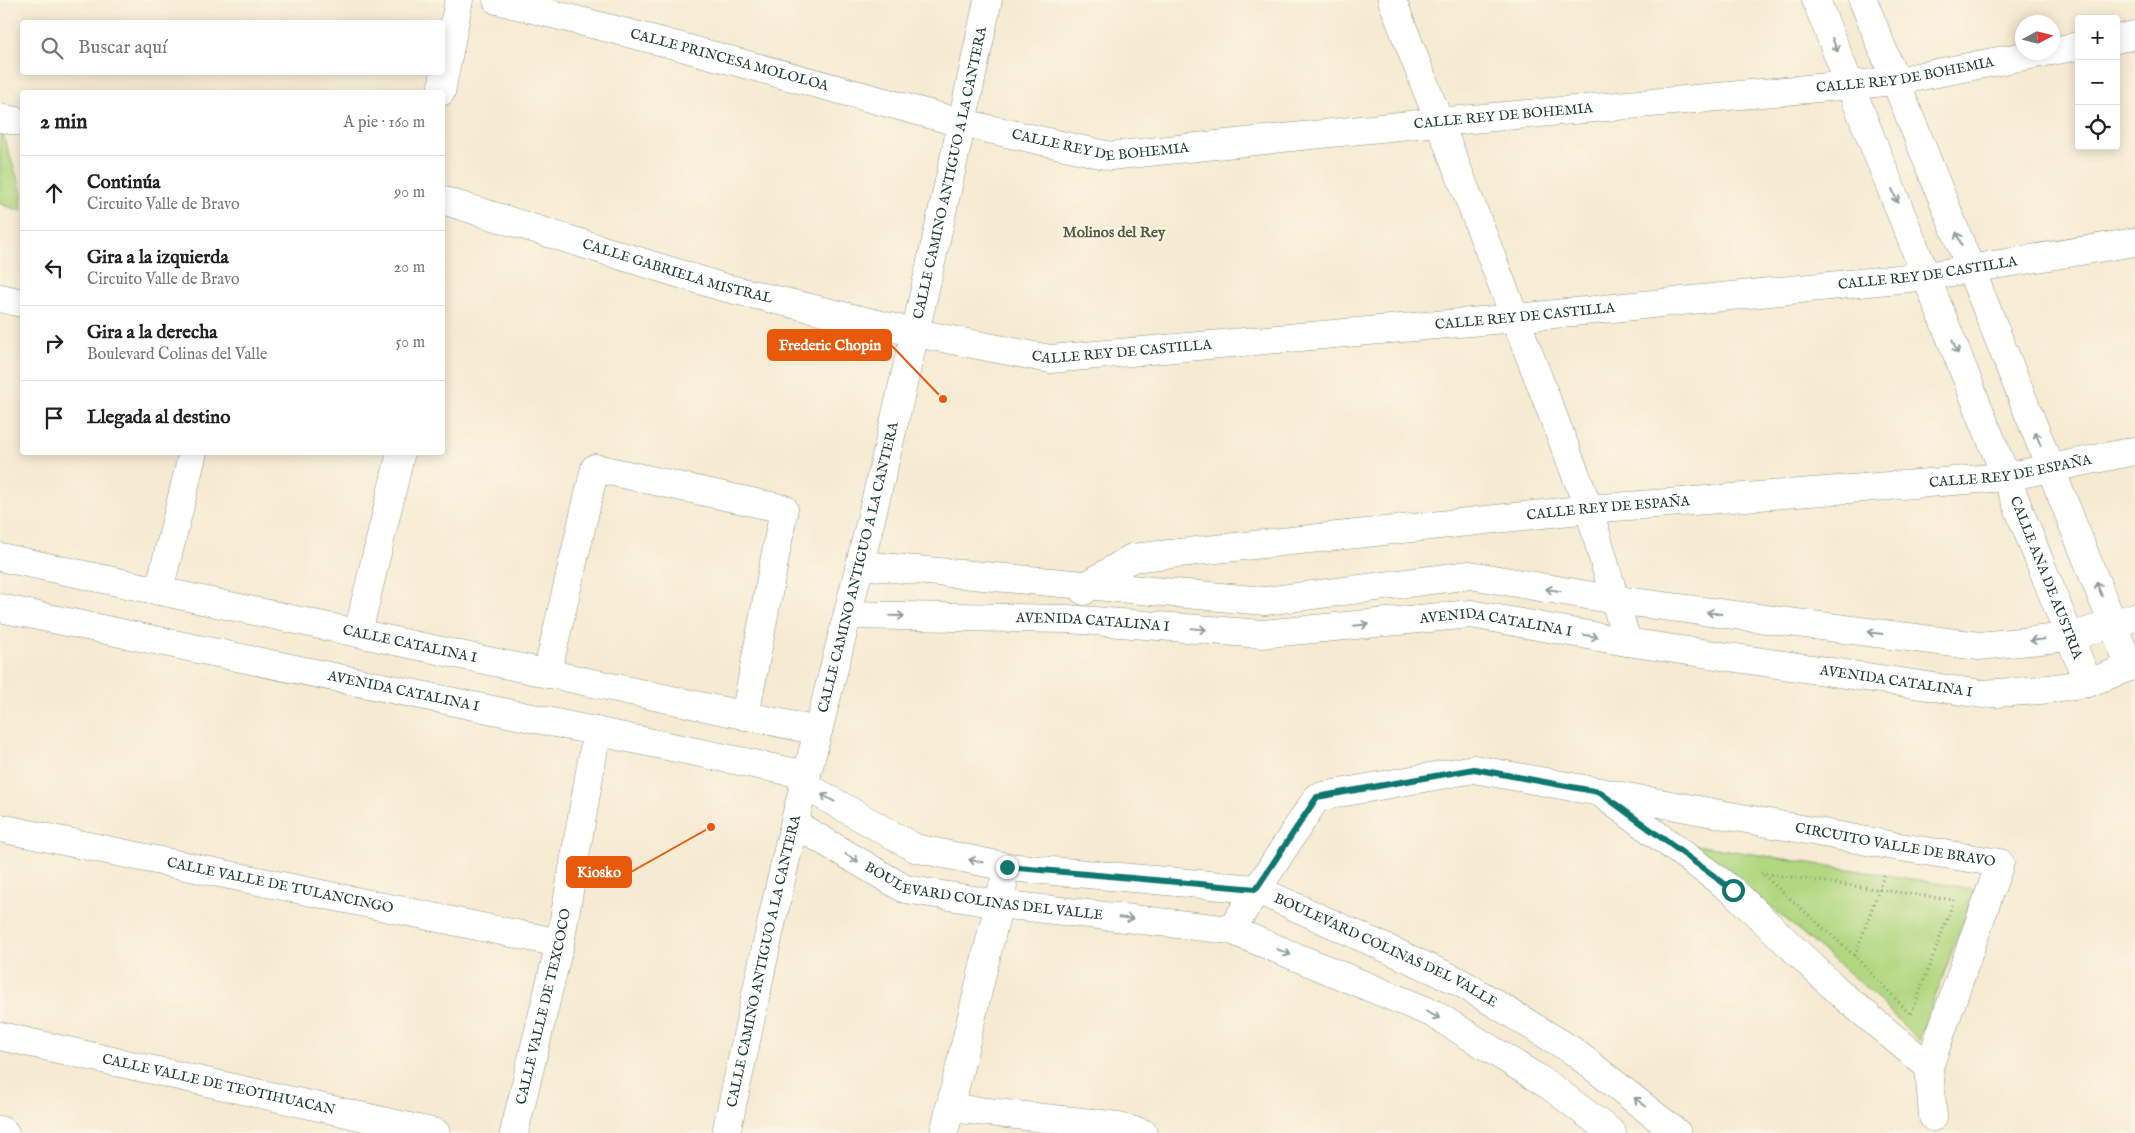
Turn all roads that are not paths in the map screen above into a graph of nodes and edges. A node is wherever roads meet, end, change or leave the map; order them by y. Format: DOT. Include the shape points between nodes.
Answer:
graph roads {
  1 [pos="459,0"];
  2 [pos="496,0"];
  3 [pos="988,0"];
  4 [pos="1392,0"];
  5 [pos="1816,0"];
  6 [pos="1863,0"];
  7 [pos="2135,35"];
  8 [pos="2120,38"];
  9 [pos="2075,47"];
  10 [pos="2060,50"];
  11 [pos="2015,58"];
  12 [pos="445,68"];
  13 [pos="444,75"];
  14 [pos="1896,81"];
  15 [pos="1850,85"];
  16 [pos="440,90"];
  17 [pos="0,118"];
  18 [pos="20,122"];
  19 [pos="1438,122"];
  20 [pos="962,123"];
  21 [pos="445,201"];
  22 [pos="2135,242"];
  23 [pos="1971,270"];
  24 [pos="1926,276"];
  25 [pos="0,298"];
  26 [pos="20,303"];
  27 [pos="1516,318"];
  28 [pos="916,333"];
  29 [pos="2135,451"];
  30 [pos="192,455"];
  31 [pos="399,455"];
  32 [pos="2051,470"];
  33 [pos="2006,478"];
  34 [pos="1588,509"];
  35 [pos="0,557"];
  36 [pos="860,565"];
  37 [pos="1086,586"];
  38 [pos="159,591"];
  39 [pos="1616,600"];
  40 [pos="0,608"];
  41 [pos="848,615"];
  42 [pos="1068,619"];
  43 [pos="2124,621"];
  44 [pos="358,633"];
  45 [pos="2070,637"];
  46 [pos="1627,642"];
  47 [pos="2132,666"];
  48 [pos="547,674"];
  49 [pos="2088,683"];
  50 [pos="745,716"];
  51 [pos="597,731"];
  52 [pos="818,732"];
  53 [pos="805,780"];
  54 [pos="1599,792"];
  55 [pos="795,824"];
  56 [pos="0,828"];
  57 [pos="1007,867"];
  58 [pos="1256,889"];
  59 [pos="999,904"];
  60 [pos="1231,930"];
  61 [pos="560,944"];
  62 [pos="0,1036"];
  63 [pos="1573,1051"];
  64 [pos="1929,1067"];
  65 [pos="1550,1086"];
  66 [pos="1933,1117"];
  67 [pos="947,1121"];
  68 [pos="0,1130"];
  69 [pos="5,1133"];
  70 [pos="436,1133"];
  71 [pos="514,1133"];
  72 [pos="726,1133"];
  73 [pos="1143,1133"];
  74 [pos="1612,1133"];
  75 [pos="1677,1133"];
  1 -- 12 [label="street"];
  2 -- 20 [label="street, CALLE PRINCESA MOLOLOA"];
  3 -- 20 [label="street, CALLE CAMINO ANTIGUO A LA CANTERA"];
  4 -- 19 [label="street"];
  5 -- 15 [label="street, CALLE ANA DE AUSTRIA, one-way"];
  6 -- 14 [label="street"];
  7 -- 8 [label="street"];
  9 -- 10 [label="street"];
  11 -- 14 [label="street, CALLE REY DE BOHEMIA"];
  13 -- 16 [label="street"];
  14 -- 15 [label="street, CALLE REY DE BOHEMIA"];
  23 -- 14 [label="street, one-way"];
  15 -- 19 [label="street, CALLE REY DE BOHEMIA"];
  15 -- 24 [label="street, CALLE ANA DE AUSTRIA, one-way"];
  17 -- 18 [label="street"];
  19 -- 20 [label="street, CALLE REY DE BOHEMIA" via="1110,156"];
  19 -- 27 [label="street"];
  20 -- 28 [label="street, CALLE CAMINO ANTIGUO A LA CANTERA"];
  21 -- 28 [label="street, CALLE GABRIELA MISTRAL" via="722,287"];
  22 -- 23 [label="street, CALLE REY DE CASTILLA"];
  23 -- 24 [label="street, CALLE REY DE CASTILLA"];
  32 -- 23 [label="street, one-way"];
  24 -- 27 [label="street, CALLE REY DE CASTILLA"];
  24 -- 33 [label="street, CALLE ANA DE AUSTRIA, one-way"];
  25 -- 26 [label="street"];
  27 -- 28 [label="street, CALLE REY DE CASTILLA" via="1050,359"];
  27 -- 34 [label="street"];
  28 -- 36 [label="street, CALLE CAMINO ANTIGUO A LA CANTERA"];
  29 -- 32 [label="street, CALLE REY DE ESPAÑA"];
  30 -- 38 [label="street"];
  31 -- 44 [label="street"];
  32 -- 33 [label="street, CALLE REY DE ESPAÑA"];
  43 -- 32 [label="street, one-way"];
  33 -- 34 [label="street, CALLE REY DE ESPAÑA"];
  33 -- 45 [label="street, CALLE ANA DE AUSTRIA"];
  34 -- 37 [label="street, CALLE REY DE ESPAÑA" via="1132,558"];
  34 -- 39 [label="street"];
  35 -- 38 [label="street, CALLE CATALINA I"];
  36 -- 37 [label="street"];
  36 -- 41 [label="street, CALLE CAMINO ANTIGUO A LA CANTERA"];
  39 -- 37 [label="street, one-way" via="1470,575 1265,600"];
  37 -- 42 [label="street"];
  38 -- 44 [label="street, CALLE CATALINA I"];
  45 -- 39 [label="street, one-way" via="1979,646"];
  39 -- 46 [label="street"];
  40 -- 51 [label="street, AVENIDA CATALINA I"];
  41 -- 42 [label="street, AVENIDA CATALINA I, one-way"];
  41 -- 52 [label="street, CALLE CAMINO ANTIGUO A LA CANTERA"];
  42 -- 46 [label="street, AVENIDA CATALINA I, one-way" via="1262,634 1470,614"];
  43 -- 45 [label="street"];
  43 -- 47 [label="street"];
  44 -- 48 [label="street, CALLE CATALINA I"];
  45 -- 49 [label="street, CALLE ANA DE AUSTRIA"];
  46 -- 49 [label="street, AVENIDA CATALINA I" via="1982,694"];
  47 -- 49 [label="street, AVENIDA CATALINA I"];
  48 -- 50 [label="street, CALLE CATALINA I"];
  48 -- 50 [label="street" via="595,468 784,509"];
  50 -- 52 [label="street, CALLE CATALINA I"];
  51 -- 53 [label="street, AVENIDA CATALINA I"];
  51 -- 61 [label="street, CALLE VALLE DE TEXCOCO"];
  52 -- 53 [label="street, CALLE CAMINO ANTIGUO A LA CANTERA"];
  53 -- 55 [label="street, CALLE CAMINO ANTIGUO A LA CANTERA"];
  57 -- 53 [label="street, BOULEVARD COLINAS DEL VALLE, one-way" via="915,848"];
  54 -- 58 [label="street, CIRCUITO VALLE DE BRAVO" via="1474,769 1317,797"];
  54 -- 64 [label="street, CIRCUITO VALLE DE BRAVO" via="1733,890 1841,994"];
  54 -- 64 [label="street, CIRCUITO VALLE DE BRAVO" via="2000,863"];
  55 -- 59 [label="street, BOULEVARD COLINAS DEL VALLE, one-way" via="905,889"];
  55 -- 72 [label="street, CALLE CAMINO ANTIGUO A LA CANTERA"];
  56 -- 61 [label="street, CALLE VALLE DE TULANCINGO"];
  57 -- 58 [label="street, BOULEVARD COLINAS DEL VALLE"];
  57 -- 59 [label="street"];
  58 -- 60 [label="street, CIRCUITO VALLE DE BRAVO"];
  58 -- 63 [label="street, BOULEVARD COLINAS DEL VALLE" via="1458,980"];
  59 -- 60 [label="street, BOULEVARD COLINAS DEL VALLE, one-way"];
  59 -- 67 [label="street"];
  60 -- 65 [label="street, BOULEVARD COLINAS DEL VALLE, one-way" via="1434,1014"];
  61 -- 71 [label="street, CALLE VALLE DE TEXCOCO"];
  62 -- 70 [label="street, CALLE VALLE DE TEOTIHUACAN"];
  63 -- 65 [label="street"];
  75 -- 63 [label="street, BOULEVARD COLINAS DEL VALLE, one-way"];
  64 -- 66 [label="street"];
  65 -- 74 [label="street, BOULEVARD COLINAS DEL VALLE"];
  67 -- 73 [label="street" via="1111,1125"];
  68 -- 69 [label="street"];
}
